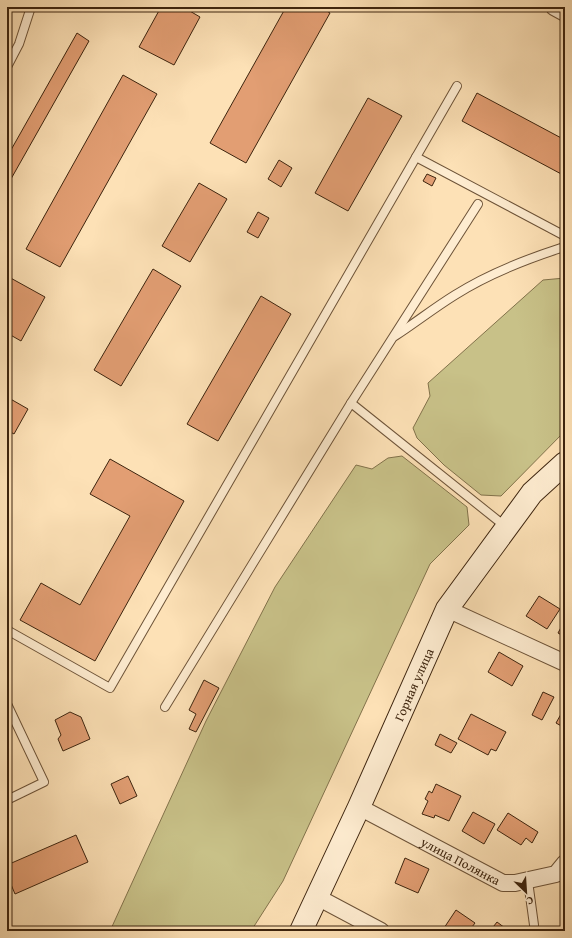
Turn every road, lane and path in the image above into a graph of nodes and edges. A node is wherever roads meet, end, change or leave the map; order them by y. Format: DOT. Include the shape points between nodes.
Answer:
graph roads {
  1 [pos="30,7"];
  2 [pos="554,7"];
  3 [pos="565,13"];
  4 [pos="7,67"];
  5 [pos="457,86"];
  6 [pos="416,157"];
  7 [pos="478,204"];
  8 [pos="565,236"];
  9 [pos="565,248"];
  10 [pos="391,339"];
  11 [pos="351,403"];
  12 [pos="565,463"];
  13 [pos="507,527"];
  14 [pos="447,609"];
  15 [pos="7,630"];
  16 [pos="565,663"];
  17 [pos="7,704"];
  18 [pos="165,706"];
  19 [pos="7,800"];
  20 [pos="359,807"];
  21 [pos="565,863"];
  22 [pos="528,880"];
  23 [pos="317,897"];
  24 [pos="534,925"];
  25 [pos="301,931"];
  26 [pos="381,931"];
  1 -- 4 [label="lane" via="19,44"];
  2 -- 3 [label="street"];
  5 -- 6 [label="lane"];
  6 -- 8 [label="lane"];
  6 -- 15 [label="lane" via="110,688"];
  7 -- 10 [label="lane"];
  9 -- 10 [label="lane" via="525,260 491,276 455,295"];
  10 -- 11 [label="lane"];
  11 -- 13 [label="lane"];
  11 -- 18 [label="lane"];
  12 -- 13 [label="street, Горная улица" via="532,493"];
  13 -- 14 [label="street, Горная улица"];
  14 -- 16 [label="street"];
  14 -- 20 [label="street, Горная улица"];
  17 -- 19 [label="lane" via="44,782"];
  20 -- 22 [label="street, улица Полянка" via="503,883"];
  20 -- 23 [label="street, Горная улица"];
  21 -- 22 [label="street, улица Полянка" via="556,874"];
  22 -- 24 [label="lane"];
  23 -- 25 [label="street, Горная улица"];
  23 -- 26 [label="street"];
}
